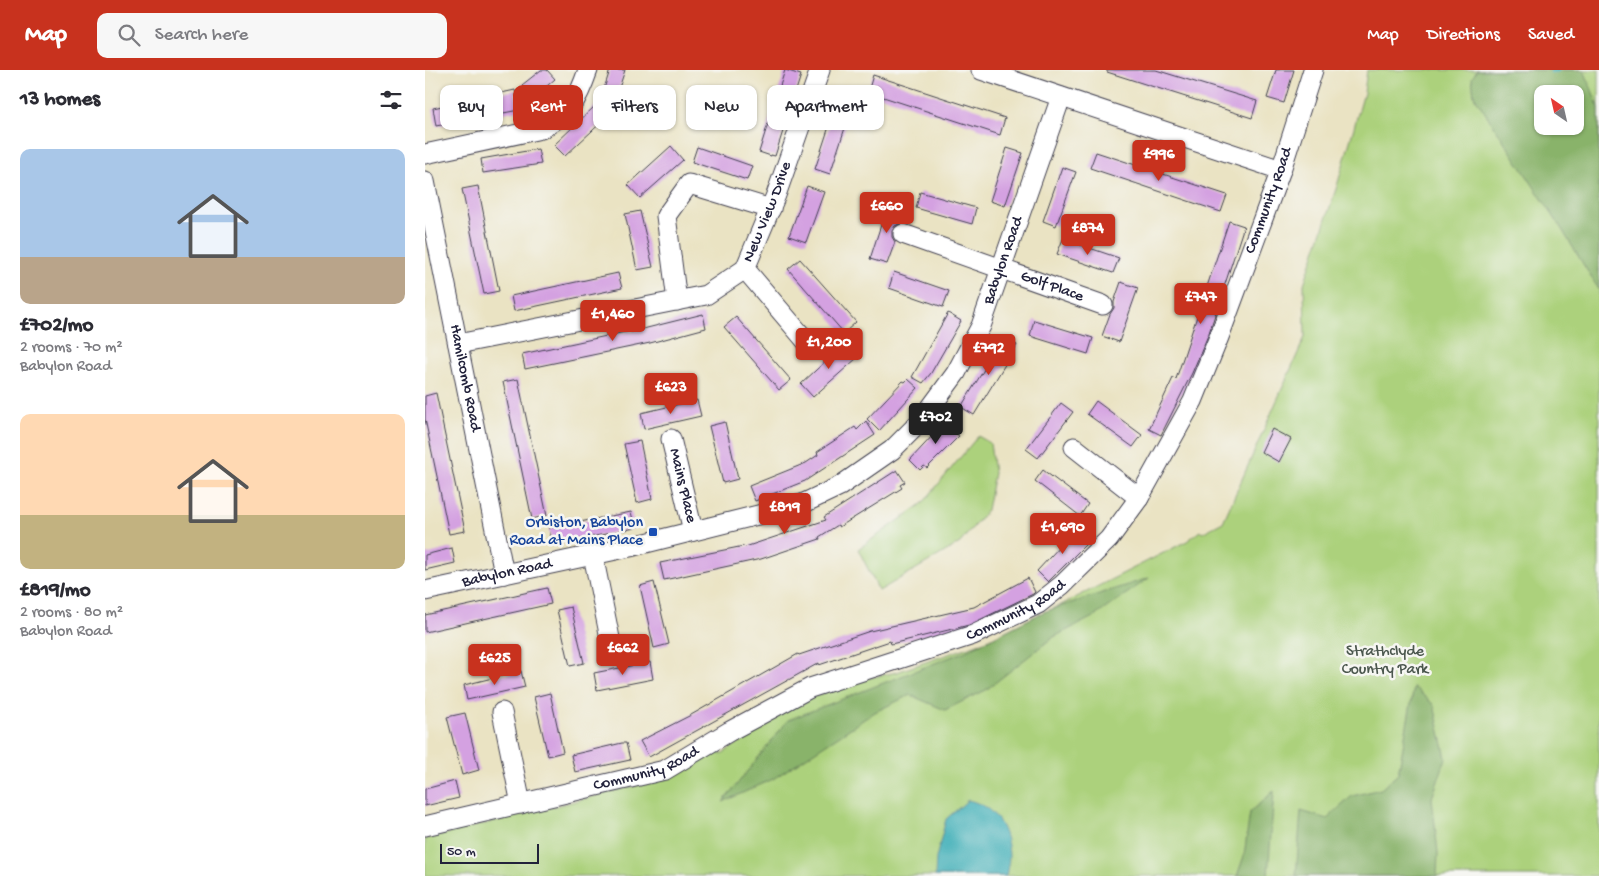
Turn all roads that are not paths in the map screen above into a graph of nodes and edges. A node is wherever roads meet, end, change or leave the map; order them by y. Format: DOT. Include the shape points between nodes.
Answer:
graph roads {
  1 [pos="588,70"];
  2 [pos="820,70"];
  3 [pos="981,70"];
  4 [pos="1313,70"];
  5 [pos="1061,97"];
  6 [pos="425,154"];
  7 [pos="1281,170"];
  8 [pos="425,181"];
  9 [pos="771,209"];
  10 [pos="903,234"];
  11 [pos="745,269"];
  12 [pos="1000,270"];
  13 [pos="677,301"];
  14 [pos="1103,305"];
  15 [pos="458,344"];
  16 [pos="812,348"];
  17 [pos="671,439"];
  18 [pos="1074,447"];
  19 [pos="1139,498"];
  20 [pos="693,532"];
  21 [pos="593,555"];
  22 [pos="504,574"];
  23 [pos="425,591"];
  24 [pos="612,648"];
  25 [pos="502,712"];
  26 [pos="521,804"];
  27 [pos="425,826"];
  1 -- 6 [label="street" via="578,97 569,109 558,120 541,129"];
  2 -- 9 [label="street, New View Drive"];
  3 -- 5 [label="street"];
  4 -- 7 [label="street, Community Road"];
  5 -- 7 [label="street"];
  5 -- 12 [label="street, Babylon Road"];
  7 -- 19 [label="street, Community Road" via="1193,401"];
  8 -- 15 [label="street, Hamilcomb Road"];
  9 -- 11 [label="street, New View Drive"];
  9 -- 13 [label="street" via="689,184 666,216"];
  10 -- 12 [label="street, Golf Place"];
  11 -- 13 [label="street, New View Drive" via="706,295"];
  11 -- 16 [label="street"];
  12 -- 14 [label="street, Golf Place"];
  12 -- 20 [label="street, Babylon Road" via="981,326 956,373 920,422 891,450 840,486 802,504"];
  13 -- 15 [label="street, New View Drive"];
  15 -- 22 [label="street, Hamilcomb Road"];
  17 -- 20 [label="street, Mains Place"];
  18 -- 19 [label="street"];
  19 -- 26 [label="street, Community Road" via="1098,551 1039,604 973,635 810,688 665,770"];
  20 -- 21 [label="street, Babylon Road"];
  21 -- 22 [label="street, Babylon Road"];
  21 -- 24 [label="street"];
  22 -- 23 [label="street, Babylon Road"];
  25 -- 26 [label="street"];
  26 -- 27 [label="street, Community Road"];
}
